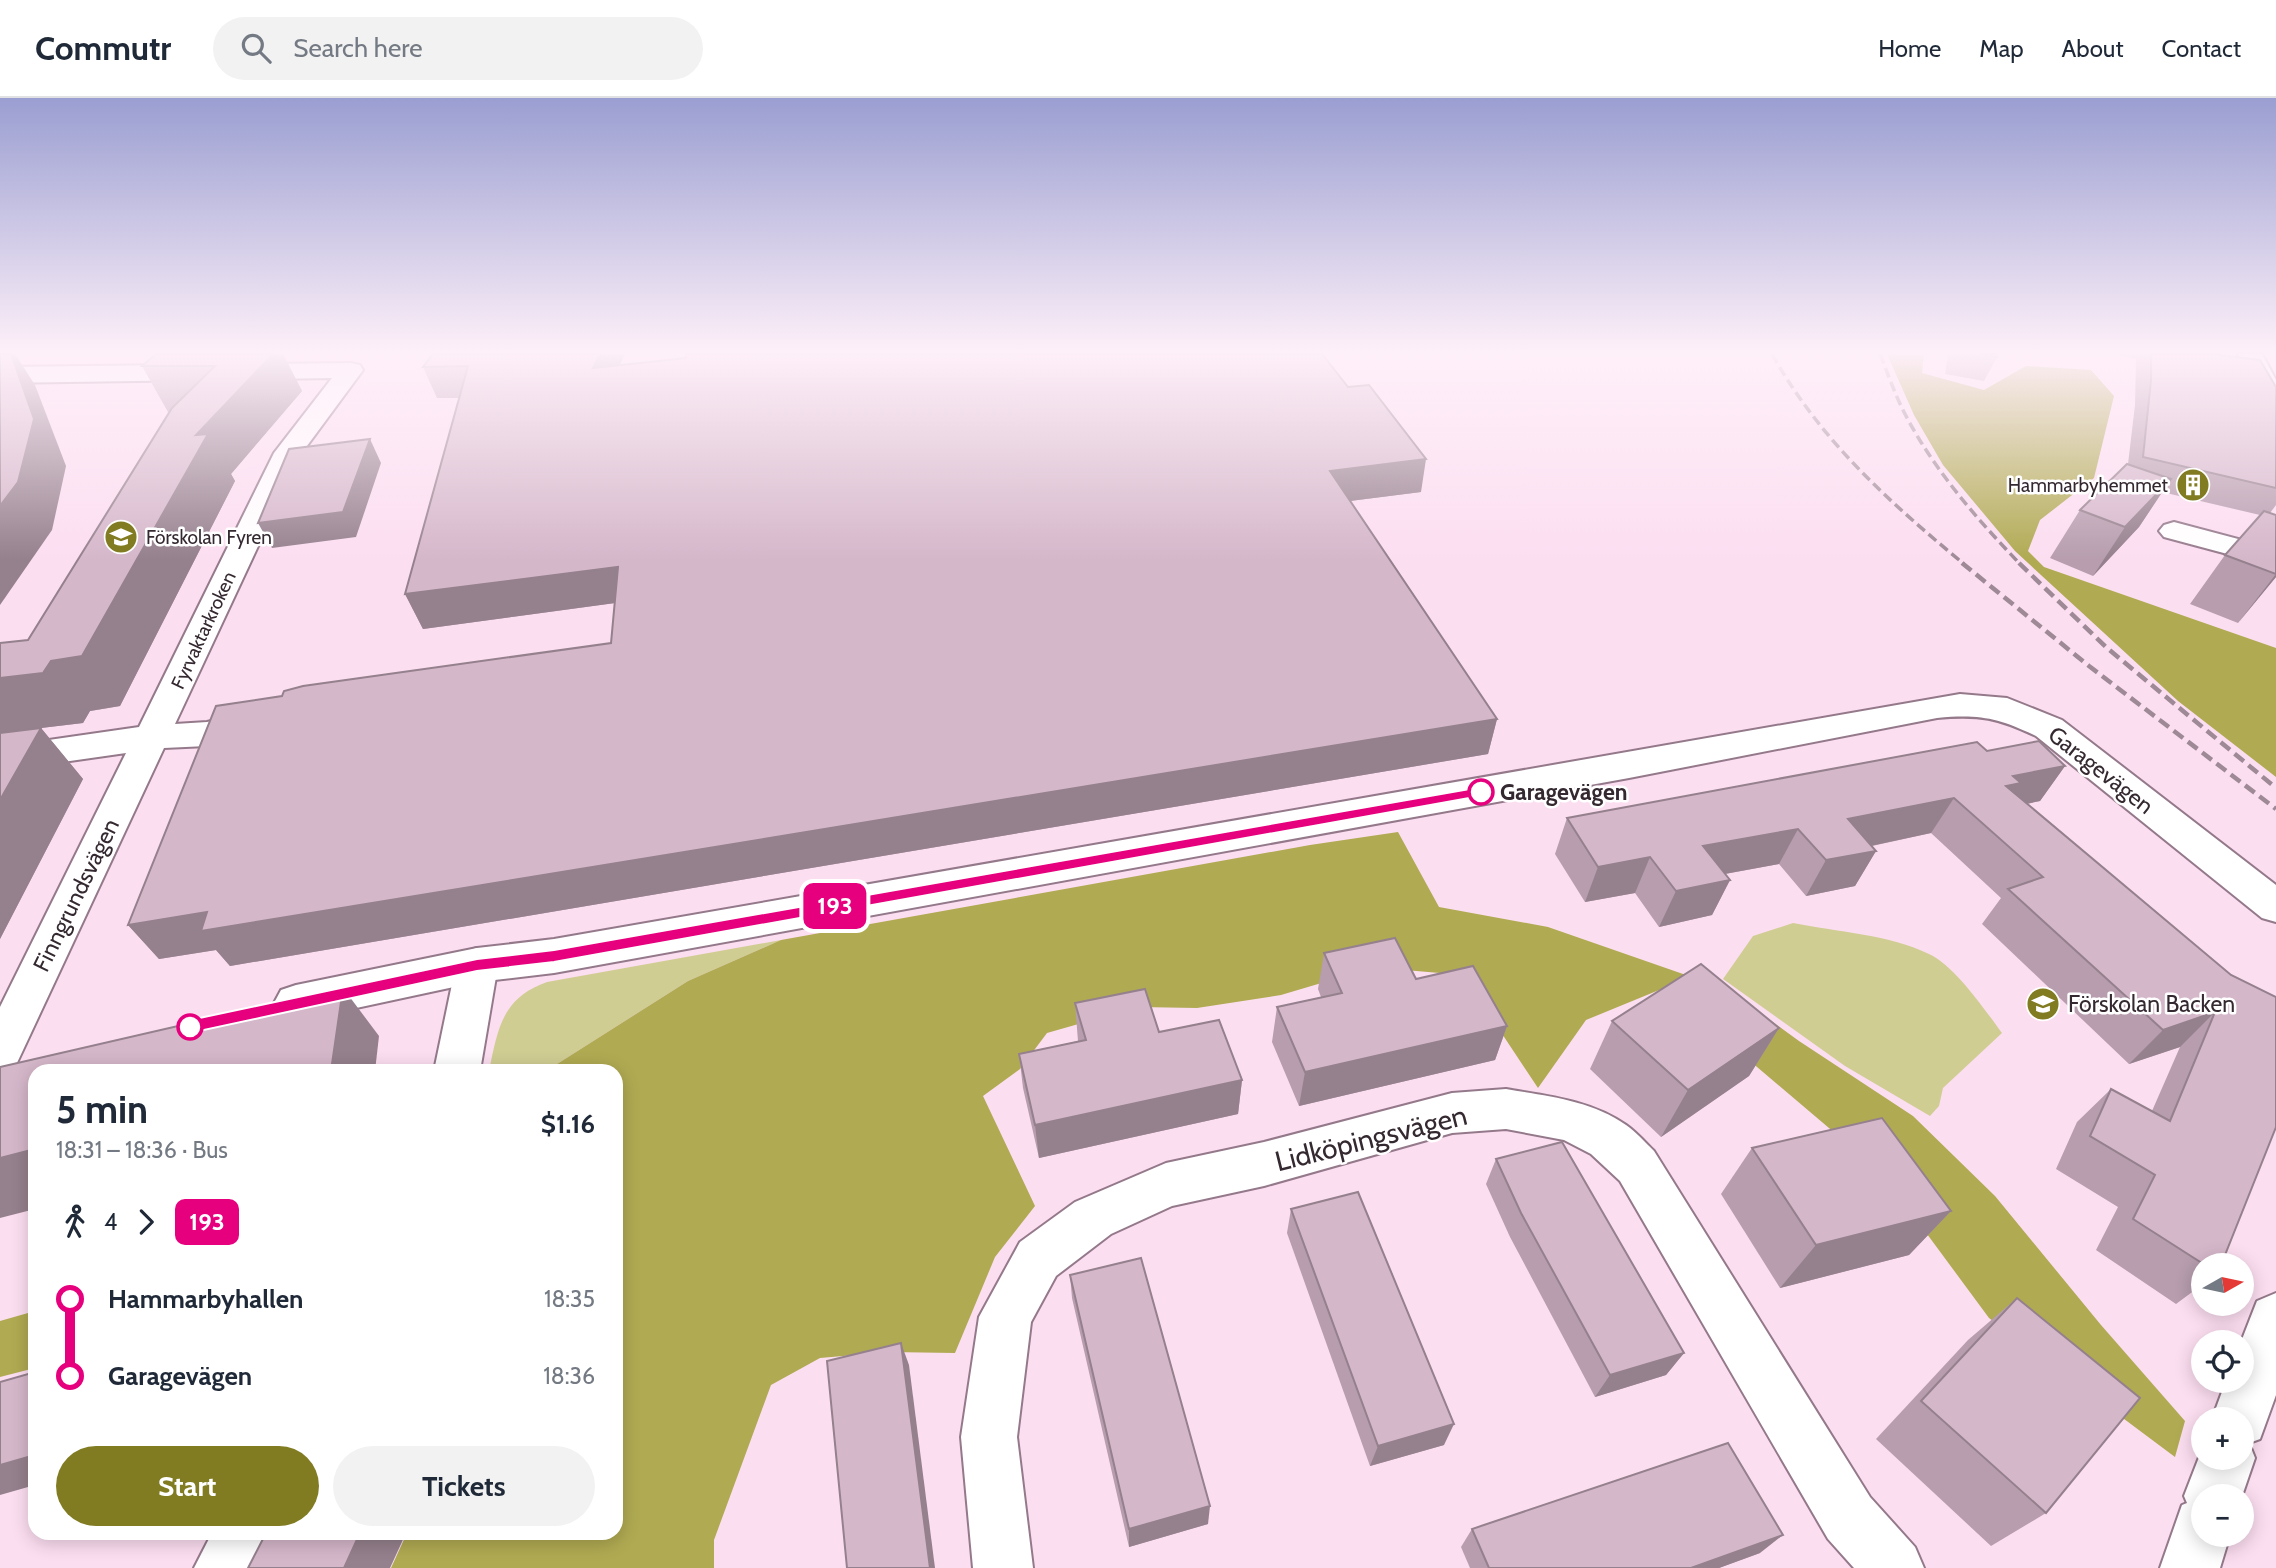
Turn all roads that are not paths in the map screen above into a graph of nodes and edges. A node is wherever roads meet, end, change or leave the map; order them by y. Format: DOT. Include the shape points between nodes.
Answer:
graph roads {
  1 [pos="311,423"];
  2 [pos="2174,531"];
  3 [pos="2276,558"];
  4 [pos="286,716"];
  5 [pos="152,737"];
  6 [pos="0,760"];
  7 [pos="2276,907"];
  8 [pos="477,965"];
  9 [pos="254,1012"];
  10 [pos="13,1061"];
  11 [pos="458,1064"];
  12 [pos="2276,1319"];
  13 [pos="2244,1407"];
  14 [pos="242,1540"];
  15 [pos="2196,1547"];
  16 [pos="224,1568"];
  17 [pos="1003,1568"];
  18 [pos="1894,1568"];
  19 [pos="2190,1568"];
  1 -- 5 [label="street, Fyrvaktarkroken" via="288,453"];
  2 -- 3 [label="street"];
  4 -- 5 [label="street" via="207,734"];
  5 -- 6 [label="street"];
  5 -- 10 [label="street, Finngrundsvägen"];
  7 -- 8 [label="street, Garagevägen" via="2049,728 2007,709 1960,705 554,956"];
  8 -- 9 [label="street, Garagevägen"];
  8 -- 11 [label="street"];
  12 -- 13 [label="street"];
  14 -- 16 [label="street"];
  15 -- 19 [label="street"];
  17 -- 18 [label="street, Lidköpingsvägen" via="989,1437 1005,1317 1038,1259 1093,1218 1167,1185 1452,1113 1506,1109 1571,1121 1608,1139 1637,1166 1849,1518"];
}
